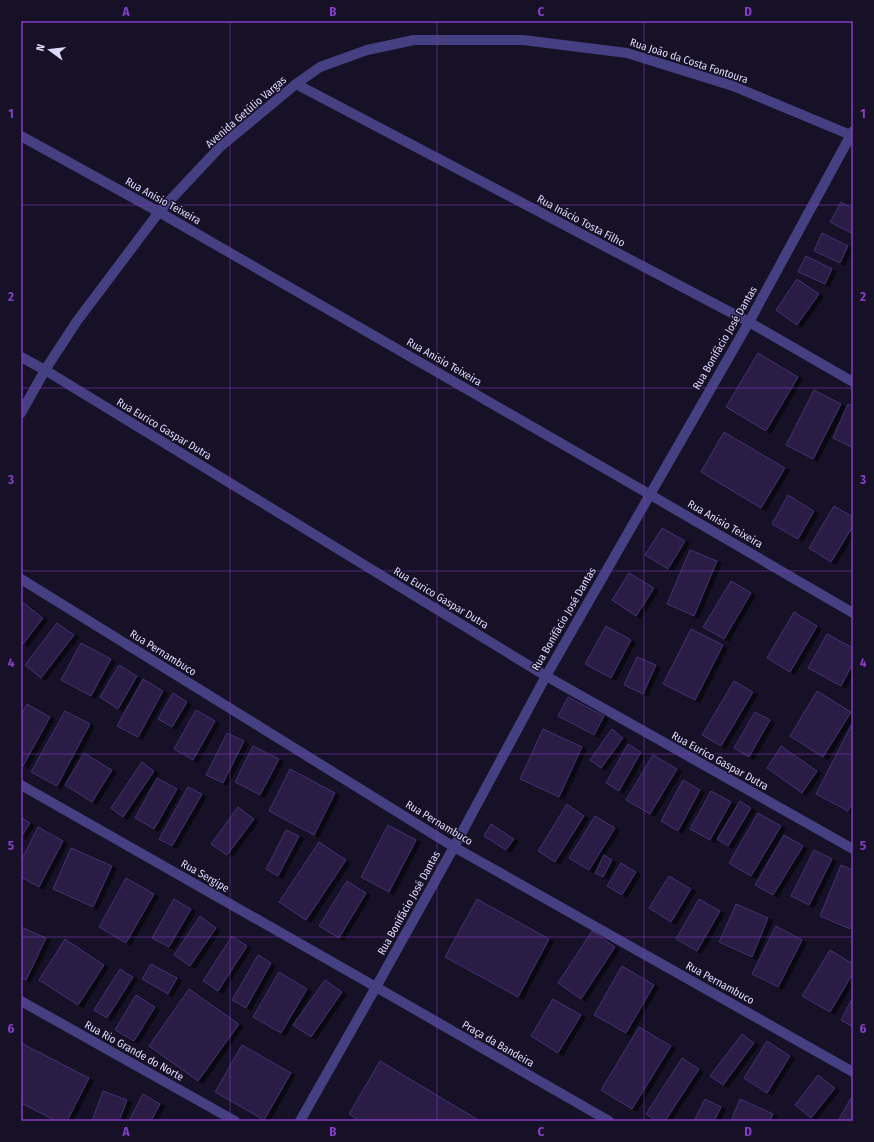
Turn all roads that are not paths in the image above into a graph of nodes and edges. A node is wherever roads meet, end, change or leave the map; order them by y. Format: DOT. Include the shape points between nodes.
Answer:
graph roads {
  1 [pos="414,40"];
  2 [pos="296,84"];
  3 [pos="852,134"];
  4 [pos="21,136"];
  5 [pos="159,212"];
  6 [pos="748,322"];
  7 [pos="21,357"];
  8 [pos="45,370"];
  9 [pos="853,382"];
  10 [pos="21,413"];
  11 [pos="649,494"];
  12 [pos="21,579"];
  13 [pos="853,613"];
  14 [pos="546,676"];
  15 [pos="21,785"];
  16 [pos="454,847"];
  17 [pos="853,849"];
  18 [pos="376,987"];
  19 [pos="21,1001"];
  20 [pos="853,1072"];
  21 [pos="235,1121"];
  22 [pos="300,1121"];
  23 [pos="608,1121"];
  1 -- 2 [label="street, Avenida Getúlio Vargas" via="367,50 333,62"];
  1 -- 3 [label="street, Rua João da Costa Fontoura" via="523,40 628,53 733,86"];
  2 -- 5 [label="street, Avenida Getúlio Vargas" via="220,147"];
  2 -- 6 [label="street, Rua Inácio Tosta Filho"];
  3 -- 6 [label="street, Rua Bonifácio José Dantas"];
  4 -- 5 [label="street, Rua Anisio Teixeira"];
  5 -- 8 [label="street, Avenida Getúlio Vargas" via="77,321"];
  5 -- 11 [label="street, Rua Anisio Teixeira"];
  6 -- 9 [label="street, Rua Inácio Tosta Filho"];
  6 -- 11 [label="street, Rua Bonifácio José Dantas"];
  7 -- 8 [label="street, Rua Eurico Gaspar Dutra"];
  8 -- 10 [label="street, Avenida Getúlio Vargas"];
  8 -- 14 [label="street, Rua Eurico Gaspar Dutra"];
  11 -- 13 [label="street, Rua Anisio Teixeira"];
  11 -- 14 [label="street, Rua Bonifácio José Dantas"];
  12 -- 16 [label="street, Rua Pernambuco"];
  14 -- 16 [label="street, Rua Bonifácio José Dantas"];
  14 -- 17 [label="street, Rua Eurico Gaspar Dutra"];
  15 -- 18 [label="street, Rua Sergipe"];
  16 -- 18 [label="street, Rua Bonifácio José Dantas"];
  16 -- 20 [label="street, Rua Pernambuco"];
  18 -- 22 [label="street, Rua Bonifácio José Dantas"];
  18 -- 23 [label="street, Praça da Bandeira"];
  19 -- 21 [label="street, Rua Rio Grande do Norte"];
}
